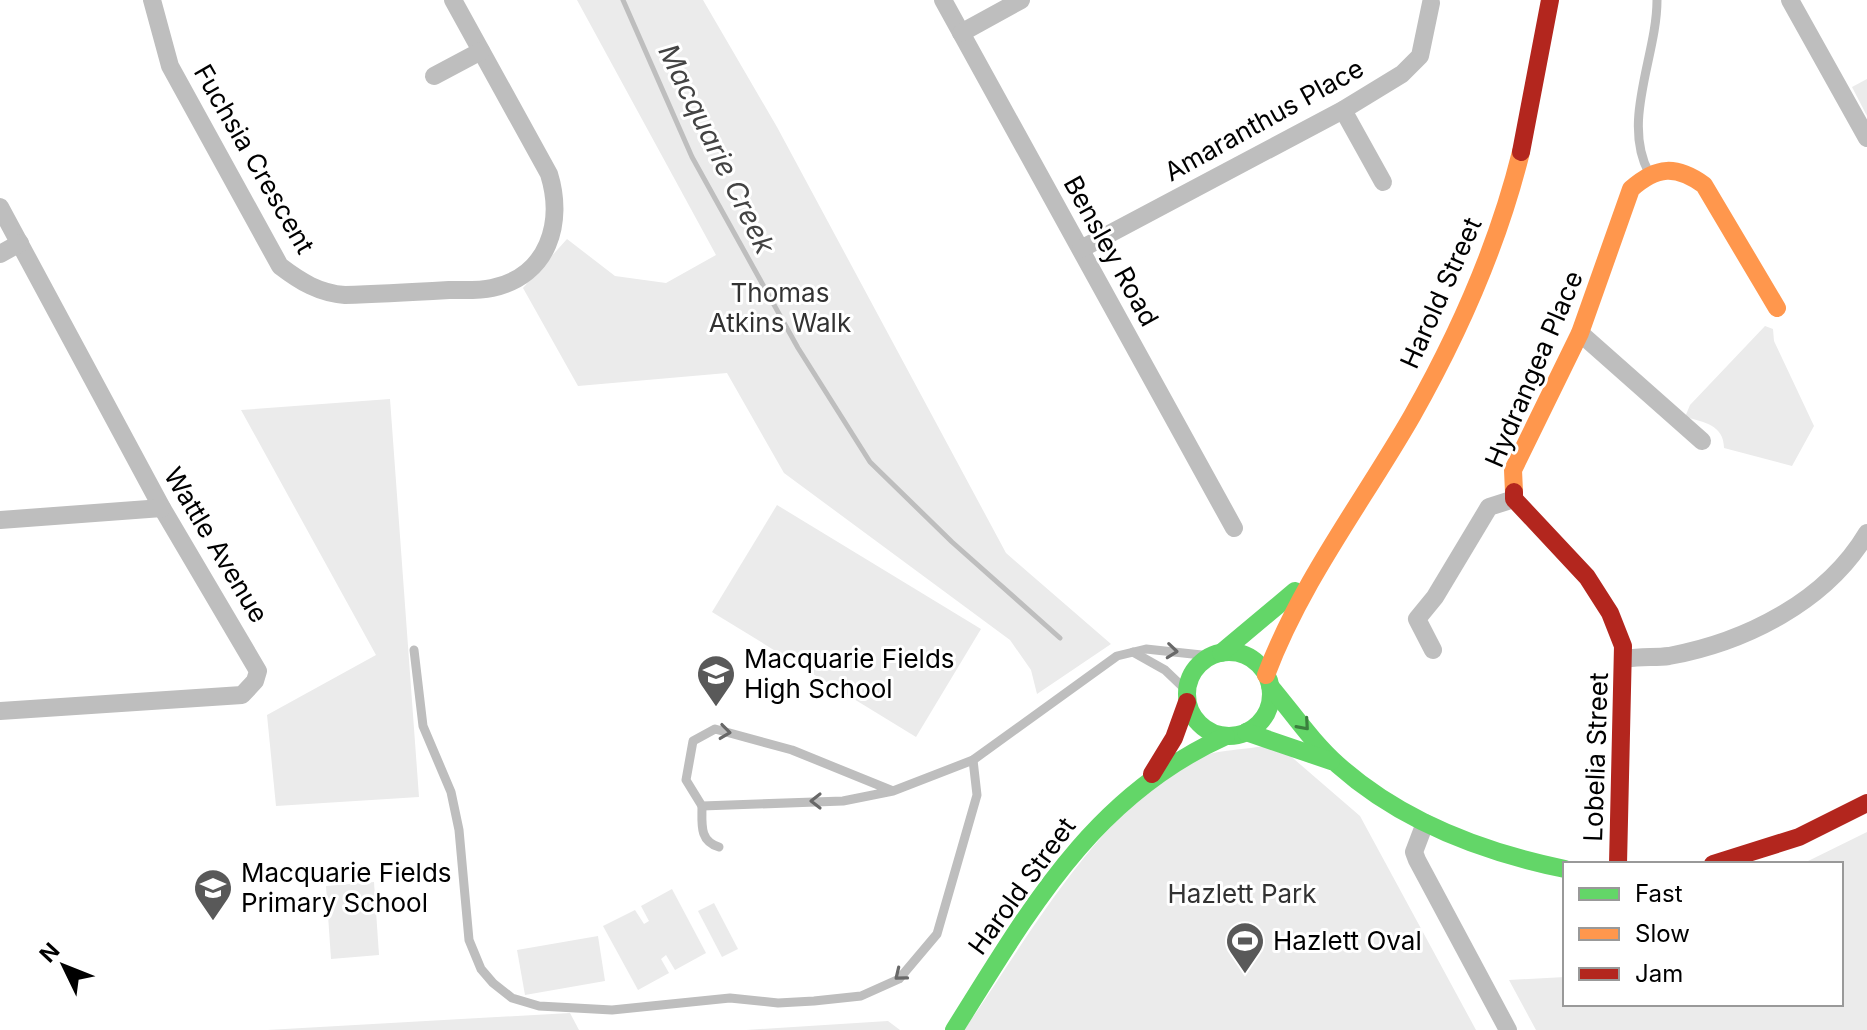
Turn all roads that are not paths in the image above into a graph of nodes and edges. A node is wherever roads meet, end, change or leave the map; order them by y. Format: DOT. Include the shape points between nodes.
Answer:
graph roads {
  1 [pos="152,0"];
  2 [pos="453,0"];
  3 [pos="943,0"];
  4 [pos="1021,0"];
  5 [pos="1550,0"];
  6 [pos="1657,0"];
  7 [pos="1790,0"];
  8 [pos="1431,3"];
  9 [pos="961,33"];
  10 [pos="481,51"];
  11 [pos="434,76"];
  12 [pos="1343,110"];
  13 [pos="1867,138"];
  14 [pos="1649,173"];
  15 [pos="1383,182"];
  16 [pos="0,207"];
  17 [pos="20,243"];
  18 [pos="1081,249"];
  19 [pos="0,254"];
  20 [pos="1777,308"];
  21 [pos="1580,333"];
  22 [pos="1702,441"];
  23 [pos="1514,499"];
  24 [pos="162,508"];
  25 [pos="0,520"];
  26 [pos="1234,528"];
  27 [pos="1867,533"];
  28 [pos="1308,579"];
  29 [pos="414,650"];
  30 [pos="1433,650"];
  31 [pos="1133,652"];
  32 [pos="1216,654"];
  33 [pos="1626,659"];
  34 [pos="1268,680"];
  35 [pos="1187,696"];
  36 [pos="0,711"];
  37 [pos="1246,732"];
  38 [pos="1226,736"];
  39 [pos="973,760"];
  40 [pos="1338,764"];
  41 [pos="1144,782"];
  42 [pos="893,791"];
  43 [pos="1867,803"];
  44 [pos="702,806"];
  45 [pos="1425,823"];
  46 [pos="719,847"];
  47 [pos="1618,862"];
  48 [pos="1719,862"];
  49 [pos="1563,869"];
  50 [pos="954,1030"];
  51 [pos="1508,1030"];
  1 -- 10 [label="street, Fuchsia Crescent" via="170,66 280,266 328,294 493,288 533,266 550,247 556,196 549,174"];
  2 -- 10 [label="street, Fuchsia Crescent"];
  3 -- 9 [label="street, Bensley Road"];
  4 -- 9 [label="street"];
  5 -- 28 [label="main road, Harold Street" via="1526,148 1483,275 1410,418"];
  6 -- 14 [label="lane" via="1654,45 1637,126"];
  7 -- 13 [label="street"];
  8 -- 12 [label="street, Amaranthus Place" via="1420,56 1402,74"];
  9 -- 18 [label="street, Bensley Road"];
  10 -- 11 [label="street"];
  12 -- 15 [label="street"];
  12 -- 18 [label="street, Amaranthus Place"];
  14 -- 20 [label="main road" via="1669,168 1704,185"];
  14 -- 21 [label="main road, Hydrangea Place" via="1631,189"];
  16 -- 17 [label="street, Wattle Avenue"];
  17 -- 19 [label="street"];
  17 -- 24 [label="street, Wattle Avenue"];
  18 -- 26 [label="street, Bensley Road"];
  21 -- 22 [label="street"];
  21 -- 23 [label="main road, Hydrangea Place" via="1513,470"];
  23 -- 30 [label="street, Hydrangea Place" via="1489,507 1417,619"];
  23 -- 33 [label="main road, Lobelia Street" via="1569,553 1610,609"];
  24 -- 25 [label="street"];
  24 -- 36 [label="street, Wattle Avenue" via="253,659 258,671 250,689 242,695"];
  27 -- 33 [label="street" via="1833,574 1739,638 1666,657"];
  28 -- 32 [label="main road, Harold Street"];
  28 -- 34 [label="main road, Harold Street" via="1286,623"];
  39 -- 29 [label="lane, one-way" via="977,795 937,934 908,969 879,989 861,996 778,1003 730,998 612,1010 539,1006 512,998 493,983 469,940 459,830 451,792 423,726"];
  31 -- 32 [label="lane, one-way"];
  31 -- 35 [label="lane" via="1165,670"];
  31 -- 39 [label="lane" via="1089,674"];
  32 -- 34 [label="main road" via="1243,655"];
  32 -- 35 [label="main road" via="1195,670"];
  33 -- 47 [label="main road, Lobelia Street"];
  34 -- 37 [label="main road" via="1266,713"];
  34 -- 40 [label="main road, one-way"];
  35 -- 38 [label="main road" via="1197,722"];
  35 -- 41 [label="main road, Harold Street" via="1165,755"];
  37 -- 38 [label="main road"];
  37 -- 40 [label="main road"];
  38 -- 41 [label="main road, Harold Street"];
  39 -- 42 [label="lane"];
  40 -- 45 [label="main road"];
  41 -- 50 [label="main road, Harold Street" via="1098,826 1049,889"];
  42 -- 44 [label="lane, one-way" via="843,801"];
  44 -- 42 [label="lane, one-way" via="686,780 690,750 703,732 715,729 792,750"];
  43 -- 48 [label="main road" via="1799,837"];
  44 -- 46 [label="lane" via="701,831"];
  45 -- 49 [label="main road" via="1501,855"];
  45 -- 51 [label="street" via="1414,852 1417,860"];
}
